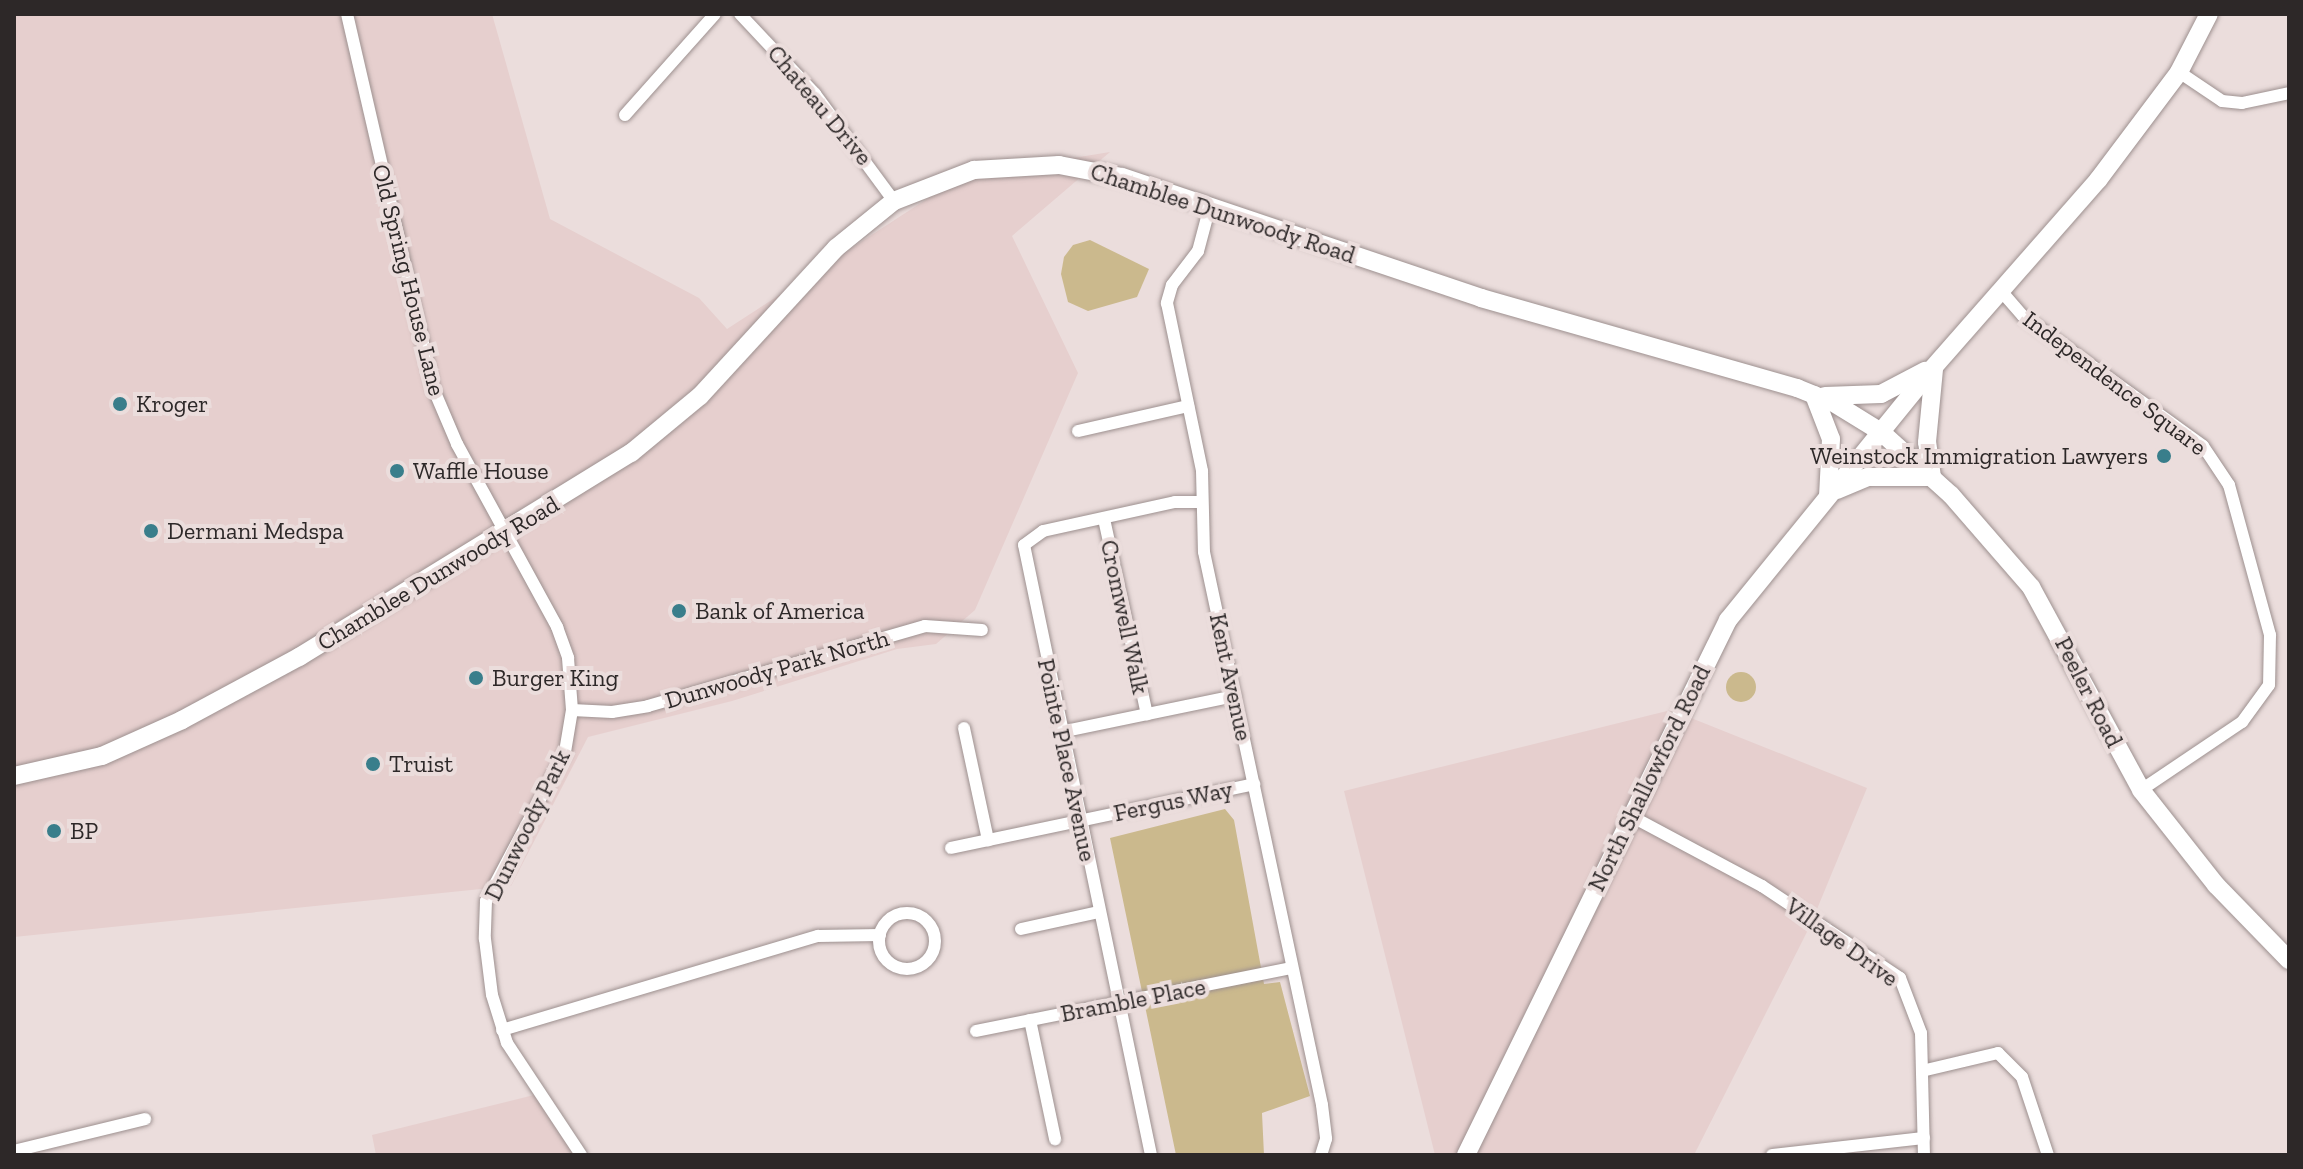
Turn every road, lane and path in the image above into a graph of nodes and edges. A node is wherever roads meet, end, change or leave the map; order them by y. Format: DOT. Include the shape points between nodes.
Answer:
graph roads {
  1 [pos="347,14"];
  2 [pos="715,14"];
  3 [pos="740,14"];
  4 [pos="2209,14"];
  5 [pos="2179,72"];
  6 [pos="2289,93"];
  7 [pos="625,115"];
  8 [pos="894,201"];
  9 [pos="1210,206"];
  10 [pos="2002,292"];
  11 [pos="1935,366"];
  12 [pos="1814,395"];
  13 [pos="1188,406"];
  14 [pos="1078,431"];
  15 [pos="1881,432"];
  16 [pos="1932,477"];
  17 [pos="1828,496"];
  18 [pos="1201,502"];
  19 [pos="1104,519"];
  20 [pos="504,534"];
  21 [pos="982,630"];
  22 [pos="1235,696"];
  23 [pos="572,710"];
  24 [pos="1147,714"];
  25 [pos="964,728"];
  26 [pos="1061,732"];
  27 [pos="14,776"];
  28 [pos="1254,784"];
  29 [pos="2141,790"];
  30 [pos="1629,815"];
  31 [pos="1081,820"];
  32 [pos="988,840"];
  33 [pos="951,848"];
  34 [pos="1098,912"];
  35 [pos="1021,929"];
  36 [pos="880,935"];
  37 [pos="2289,960"];
  38 [pos="1290,968"];
  39 [pos="1119,1003"];
  40 [pos="1030,1020"];
  41 [pos="502,1030"];
  42 [pos="976,1031"];
  43 [pos="1926,1070"];
  44 [pos="145,1119"];
  45 [pos="1924,1138"];
  46 [pos="1055,1139"];
  47 [pos="14,1151"];
  48 [pos="581,1155"];
  49 [pos="1151,1155"];
  50 [pos="1321,1155"];
  51 [pos="1466,1155"];
  52 [pos="1772,1155"];
  53 [pos="1924,1155"];
  54 [pos="2048,1155"];
  1 -- 20 [label="street, Old Spring House Lane" via="430,377 457,444"];
  2 -- 7 [label="street"];
  3 -- 8 [label="street, Chateau Drive" via="815,94"];
  4 -- 5 [label="street"];
  5 -- 6 [label="street" via="2222,101 2242,103"];
  5 -- 10 [label="street" via="2098,180"];
  8 -- 9 [label="street, Chamblee Dunwoody Road" via="959,174 1039,163 1122,177"];
  8 -- 20 [label="street, Chamblee Dunwoody Road" via="836,248 712,385 660,432"];
  9 -- 12 [label="street, Chamblee Dunwoody Road" via="1481,298"];
  9 -- 13 [label="street, Kent Avenue" via="1198,251 1172,285 1167,303"];
  10 -- 11 [label="street"];
  10 -- 29 [label="street, Independence Square" via="2031,323 2203,446 2229,485 2270,635 2269,685 2242,722"];
  11 -- 12 [label="street" via="1881,394"];
  11 -- 15 [label="street"];
  11 -- 16 [label="street" via="1927,442"];
  12 -- 15 [label="street, Chamblee Dunwoody Road"];
  12 -- 17 [label="street" via="1831,439"];
  13 -- 14 [label="street"];
  13 -- 18 [label="street, Kent Avenue" via="1202,471"];
  15 -- 16 [label="street, Peeler Road"];
  15 -- 17 [label="street, North Shallowford Road"];
  16 -- 17 [label="street" via="1867,477"];
  16 -- 29 [label="street, Peeler Road" via="2031,587"];
  17 -- 30 [label="street, North Shallowford Road" via="1728,620"];
  18 -- 19 [label="street, Pointe Place Avenue" via="1175,502"];
  18 -- 22 [label="street, Kent Avenue" via="1204,552"];
  19 -- 24 [label="street, Cromwell Walk"];
  19 -- 26 [label="street, Pointe Place Avenue" via="1043,531 1024,545"];
  20 -- 23 [label="street, Dunwoody Park" via="564,642"];
  20 -- 27 [label="street, Chamblee Dunwoody Road" via="182,720 102,756"];
  21 -- 23 [label="street, Dunwoody Park North" via="925,626 648,706 612,712"];
  22 -- 24 [label="street"];
  22 -- 28 [label="street, Kent Avenue"];
  23 -- 41 [label="street, Dunwoody Park" via="556,775 486,901 487,953"];
  24 -- 26 [label="street"];
  25 -- 32 [label="street"];
  26 -- 31 [label="street, Pointe Place Avenue"];
  28 -- 31 [label="street, Fergus Way"];
  28 -- 38 [label="street, Kent Avenue"];
  29 -- 37 [label="street, Peeler Road" via="2216,885"];
  30 -- 43 [label="street, Village Drive" via="1762,886 1900,978 1917,1018"];
  30 -- 51 [label="street, North Shallowford Road"];
  31 -- 32 [label="street, Fergus Way"];
  31 -- 34 [label="street, Pointe Place Avenue"];
  32 -- 33 [label="street, Fergus Way"];
  34 -- 35 [label="street"];
  34 -- 39 [label="street, Pointe Place Avenue"];
  36 -- 36 [label="street" via="890,919 916,914 934,933 933,952 921,966 903,969 887,961"];
  36 -- 41 [label="street" via="818,936"];
  38 -- 39 [label="street, Bramble Place"];
  38 -- 50 [label="street, Kent Avenue" via="1322,1105 1326,1139"];
  39 -- 40 [label="street, Bramble Place"];
  39 -- 49 [label="street, Pointe Place Avenue"];
  40 -- 42 [label="street, Bramble Place"];
  40 -- 46 [label="street"];
  41 -- 48 [label="street, Dunwoody Park" via="537,1096"];
  43 -- 45 [label="street, Village Drive"];
  43 -- 54 [label="street" via="1998,1053 2022,1077"];
  44 -- 47 [label="street"];
  45 -- 52 [label="street"];
  45 -- 53 [label="street, Village Drive"];
}
